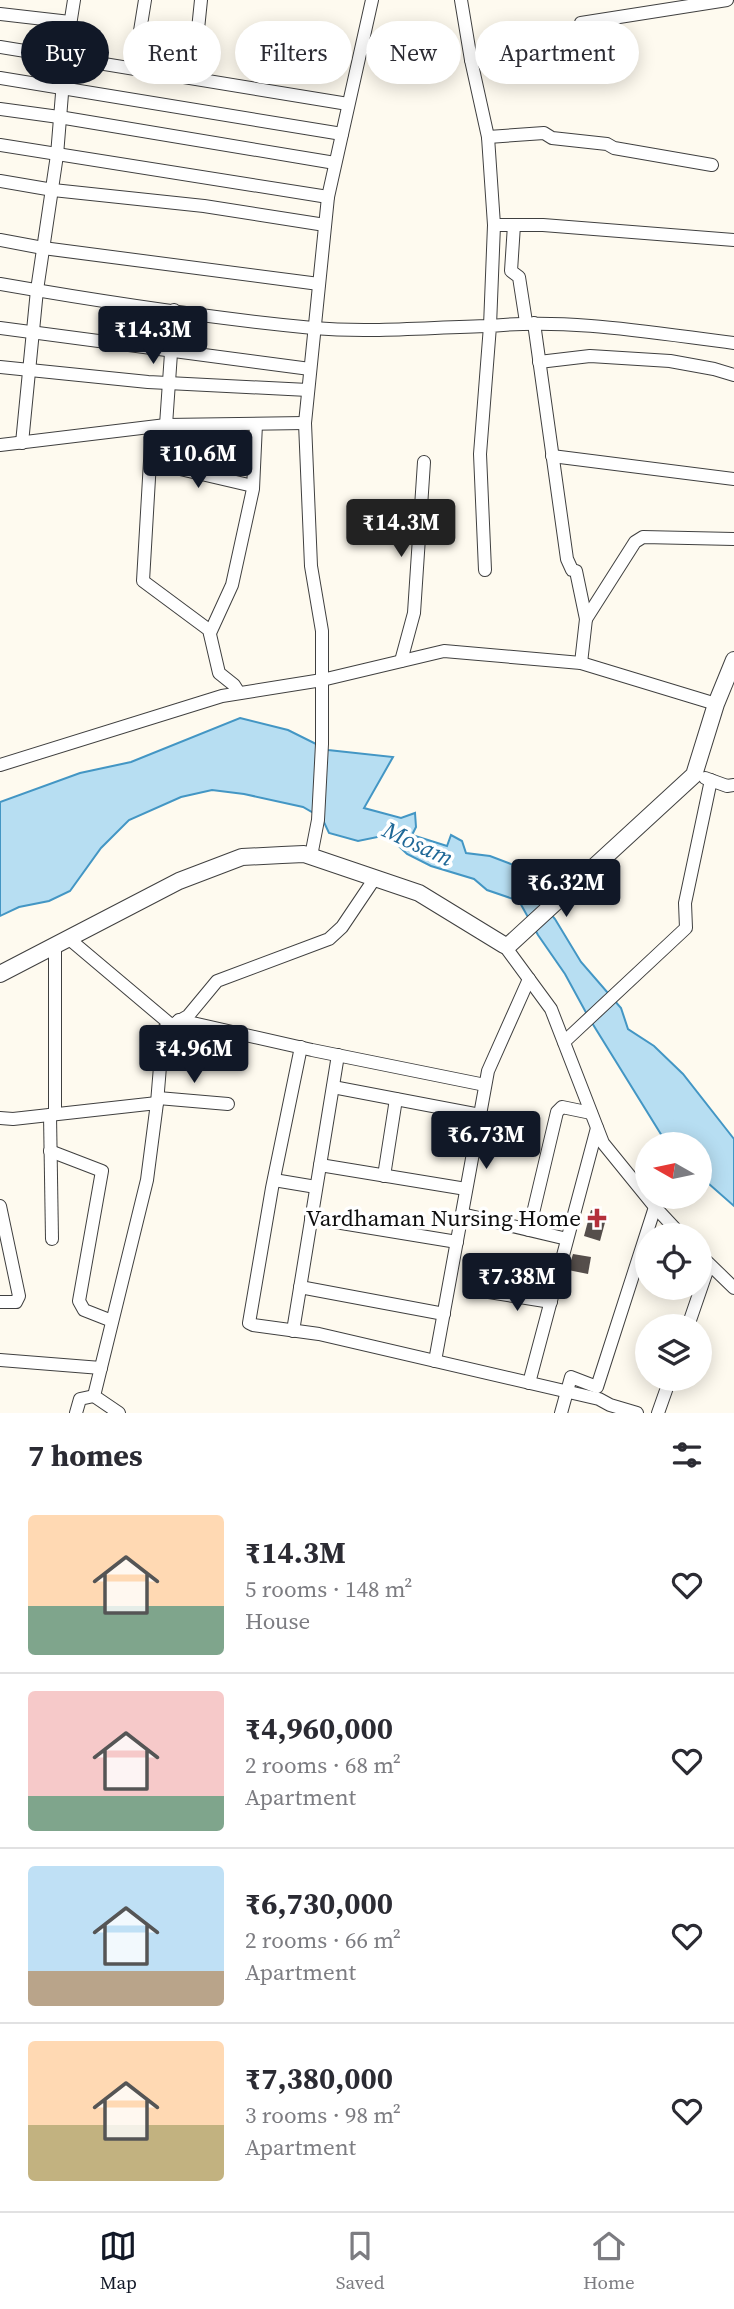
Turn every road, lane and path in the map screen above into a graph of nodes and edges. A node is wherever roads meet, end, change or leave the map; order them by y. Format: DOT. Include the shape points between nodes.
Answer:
graph roads {
  1 [pos="74,0"];
  2 [pos="145,0"];
  3 [pos="201,0"];
  4 [pos="372,0"];
  5 [pos="461,0"];
  6 [pos="727,0"];
  7 [pos="0,14"];
  8 [pos="61,21"];
  9 [pos="70,21"];
  10 [pos="142,21"];
  11 [pos="199,21"];
  12 [pos="0,47"];
  13 [pos="21,50"];
  14 [pos="471,60"];
  15 [pos="0,78"];
  16 [pos="221,83"];
  17 [pos="63,84"];
  18 [pos="62,90"];
  19 [pos="348,104"];
  20 [pos="0,109"];
  21 [pos="59,117"];
  22 [pos="342,134"];
  23 [pos="488,137"];
  24 [pos="0,145"];
  25 [pos="57,155"];
  26 [pos="335,163"];
  27 [pos="712,165"];
  28 [pos="0,181"];
  29 [pos="53,190"];
  30 [pos="328,197"];
  31 [pos="325,225"];
  32 [pos="494,225"];
  33 [pos="514,225"];
  34 [pos="0,240"];
  35 [pos="734,240"];
  36 [pos="43,248"];
  37 [pos="0,284"];
  38 [pos="319,284"];
  39 [pos="37,290"];
  40 [pos="174,310"];
  41 [pos="530,323"];
  42 [pos="490,326"];
  43 [pos="0,328"];
  44 [pos="315,328"];
  45 [pos="32,334"];
  46 [pos="734,343"];
  47 [pos="171,351"];
  48 [pos="539,362"];
  49 [pos="0,367"];
  50 [pos="310,369"];
  51 [pos="28,371"];
  52 [pos="734,375"];
  53 [pos="168,383"];
  54 [pos="308,390"];
  55 [pos="305,423"];
  56 [pos="256,424"];
  57 [pos="166,425"];
  58 [pos="152,427"];
  59 [pos="22,443"];
  60 [pos="0,445"];
  61 [pos="552,456"];
  62 [pos="424,461"];
  63 [pos="150,462"];
  64 [pos="734,479"];
  65 [pos="253,486"];
  66 [pos="734,539"];
  67 [pos="485,570"];
  68 [pos="586,619"];
  69 [pos="209,633"];
  70 [pos="734,660"];
  71 [pos="401,661"];
  72 [pos="581,663"];
  73 [pos="322,680"];
  74 [pos="239,693"];
  75 [pos="716,704"];
  76 [pos="0,765"];
  77 [pos="694,775"];
  78 [pos="711,780"];
  79 [pos="734,785"];
  80 [pos="312,856"];
  81 [pos="375,878"];
  82 [pos="62,941"];
  83 [pos="506,945"];
  84 [pos="0,974"];
  85 [pos="529,979"];
  86 [pos="175,1022"];
  87 [pos="564,1042"];
  88 [pos="301,1047"];
  89 [pos="338,1055"];
  90 [pos="485,1085"];
  91 [pos="333,1087"];
  92 [pos="396,1099"];
  93 [pos="158,1100"];
  94 [pos="228,1104"];
  95 [pos="592,1113"];
  96 [pos="52,1115"];
  97 [pos="480,1115"];
  98 [pos="0,1118"];
  99 [pos="597,1128"];
  100 [pos="50,1151"];
  101 [pos="320,1166"];
  102 [pos="384,1176"];
  103 [pos="274,1180"];
  104 [pos="635,1183"];
  105 [pos="316,1187"];
  106 [pos="466,1189"];
  107 [pos="0,1206"];
  108 [pos="655,1209"];
  109 [pos="656,1209"];
  110 [pos="462,1214"];
  111 [pos="311,1218"];
  112 [pos="669,1223"];
  113 [pos="529,1230"];
  114 [pos="52,1239"];
  115 [pos="567,1239"];
  116 [pos="457,1242"];
  117 [pos="712,1267"];
  118 [pos="300,1287"];
  119 [pos="734,1288"];
  120 [pos="489,1292"];
  121 [pos="0,1302"];
  122 [pos="551,1302"];
  123 [pos="444,1314"];
  124 [pos="113,1321"];
  125 [pos="293,1331"];
  126 [pos="0,1360"];
  127 [pos="435,1361"];
  128 [pos="101,1368"];
  129 [pos="529,1383"];
  130 [pos="666,1391"];
  131 [pos="567,1392"];
  132 [pos="94,1396"];
  133 [pos="76,1413"];
  134 [pos="119,1413"];
  135 [pos="561,1413"];
  136 [pos="637,1413"];
  137 [pos="658,1413"];
  1 -- 9 [label="street"];
  2 -- 10 [label="street"];
  3 -- 11 [label="street"];
  4 -- 19 [label="street"];
  5 -- 14 [label="street"];
  6 -- 14 [label="street" via="581,23 579,33"];
  7 -- 8 [label="street"];
  12 -- 13 [label="street"];
  14 -- 23 [label="street"];
  15 -- 18 [label="street"];
  16 -- 19 [label="street"];
  17 -- 18 [label="street"];
  18 -- 21 [label="street"];
  18 -- 22 [label="street"];
  19 -- 22 [label="street"];
  20 -- 21 [label="street"];
  21 -- 25 [label="street"];
  21 -- 26 [label="street"];
  22 -- 26 [label="street"];
  23 -- 27 [label="street" via="544,133"];
  23 -- 32 [label="street"];
  24 -- 25 [label="street"];
  25 -- 29 [label="street"];
  25 -- 30 [label="street"];
  26 -- 30 [label="street"];
  28 -- 29 [label="street"];
  29 -- 31 [label="street"];
  29 -- 36 [label="street"];
  30 -- 31 [label="street"];
  31 -- 38 [label="street"];
  32 -- 33 [label="street"];
  32 -- 42 [label="street"];
  33 -- 35 [label="street"];
  33 -- 41 [label="street" via="511,271 519,276"];
  34 -- 36 [label="street"];
  36 -- 38 [label="street"];
  36 -- 39 [label="street"];
  37 -- 39 [label="street"];
  38 -- 44 [label="street"];
  39 -- 40 [label="street"];
  39 -- 45 [label="street"];
  40 -- 44 [label="street"];
  40 -- 47 [label="street"];
  41 -- 42 [label="street"];
  41 -- 46 [label="street"];
  41 -- 48 [label="street"];
  42 -- 44 [label="street"];
  42 -- 67 [label="street" via="480,454"];
  43 -- 45 [label="street"];
  44 -- 50 [label="street"];
  45 -- 47 [label="street"];
  45 -- 51 [label="street"];
  47 -- 50 [label="street"];
  47 -- 53 [label="street"];
  48 -- 52 [label="street" via="590,356 656,360"];
  48 -- 61 [label="street"];
  49 -- 51 [label="street"];
  50 -- 54 [label="street"];
  51 -- 53 [label="street"];
  51 -- 59 [label="street"];
  53 -- 54 [label="street"];
  53 -- 57 [label="street"];
  54 -- 55 [label="street"];
  55 -- 56 [label="street"];
  55 -- 73 [label="street"];
  56 -- 57 [label="street"];
  56 -- 65 [label="street"];
  57 -- 58 [label="street"];
  58 -- 59 [label="street"];
  58 -- 63 [label="street"];
  59 -- 60 [label="street"];
  61 -- 64 [label="street"];
  61 -- 68 [label="street" via="567,559 576,571"];
  62 -- 71 [label="street" via="414,613"];
  63 -- 65 [label="street"];
  63 -- 69 [label="street" via="143,581"];
  65 -- 69 [label="street" via="230,590"];
  66 -- 68 [label="street" via="643,537 635,542"];
  68 -- 72 [label="street"];
  69 -- 74 [label="street" via="219,673"];
  70 -- 75 [label="street"];
  71 -- 72 [label="street" via="444,651"];
  71 -- 73 [label="street"];
  72 -- 75 [label="street"];
  73 -- 74 [label="street"];
  73 -- 80 [label="street" via="318,820"];
  74 -- 76 [label="street"];
  75 -- 77 [label="street"];
  77 -- 78 [label="street"];
  77 -- 83 [label="street"];
  78 -- 79 [label="street"];
  78 -- 87 [label="street" via="685,903 684,930"];
  80 -- 81 [label="street"];
  80 -- 82 [label="street" via="242,858 179,881"];
  81 -- 83 [label="street" via="419,893"];
  81 -- 86 [label="street" via="329,939 217,981 187,1016"];
  82 -- 84 [label="street"];
  82 -- 86 [label="street"];
  82 -- 96 [label="street"];
  83 -- 85 [label="street"];
  85 -- 87 [label="street" via="551,1009"];
  85 -- 90 [label="street" via="492,1059"];
  86 -- 88 [label="street"];
  86 -- 93 [label="street" via="163,1030"];
  87 -- 95 [label="street"];
  88 -- 89 [label="street"];
  88 -- 103 [label="street"];
  89 -- 90 [label="street"];
  89 -- 91 [label="street"];
  90 -- 97 [label="street"];
  91 -- 92 [label="street"];
  91 -- 101 [label="street"];
  92 -- 97 [label="street"];
  92 -- 102 [label="street"];
  93 -- 94 [label="street"];
  93 -- 96 [label="street"];
  93 -- 124 [label="street" via="147,1180"];
  95 -- 99 [label="street"];
  95 -- 113 [label="street" via="567,1107 557,1112"];
  96 -- 98 [label="street"];
  96 -- 100 [label="street"];
  97 -- 106 [label="street"];
  99 -- 104 [label="street" via="603,1143"];
  99 -- 115 [label="street"];
  100 -- 114 [label="street"];
  100 -- 124 [label="street" via="102,1171 79,1301 84,1310"];
  101 -- 102 [label="street"];
  101 -- 105 [label="street"];
  102 -- 106 [label="street"];
  103 -- 105 [label="street"];
  103 -- 125 [label="street" via="248,1320 253,1325"];
  105 -- 111 [label="street"];
  106 -- 110 [label="street"];
  107 -- 121 [label="street" via="19,1296 16,1302"];
  108 -- 131 [label="street" via="597,1387 572,1377"];
  109 -- 112 [label="street"];
  110 -- 113 [label="street"];
  110 -- 116 [label="street"];
  111 -- 116 [label="street"];
  111 -- 118 [label="street"];
  113 -- 115 [label="street"];
  115 -- 122 [label="street"];
  116 -- 123 [label="street"];
  117 -- 119 [label="street"];
  118 -- 123 [label="street"];
  118 -- 125 [label="street"];
  120 -- 122 [label="street"];
  122 -- 129 [label="street"];
  123 -- 127 [label="street"];
  124 -- 128 [label="street"];
  125 -- 127 [label="street"];
  126 -- 128 [label="street"];
  127 -- 129 [label="street"];
  128 -- 132 [label="street"];
  129 -- 131 [label="street"];
  130 -- 137 [label="street"];
  131 -- 135 [label="street"];
  131 -- 136 [label="street"];
  132 -- 133 [label="street" via="80,1399"];
  132 -- 134 [label="street"];
}
